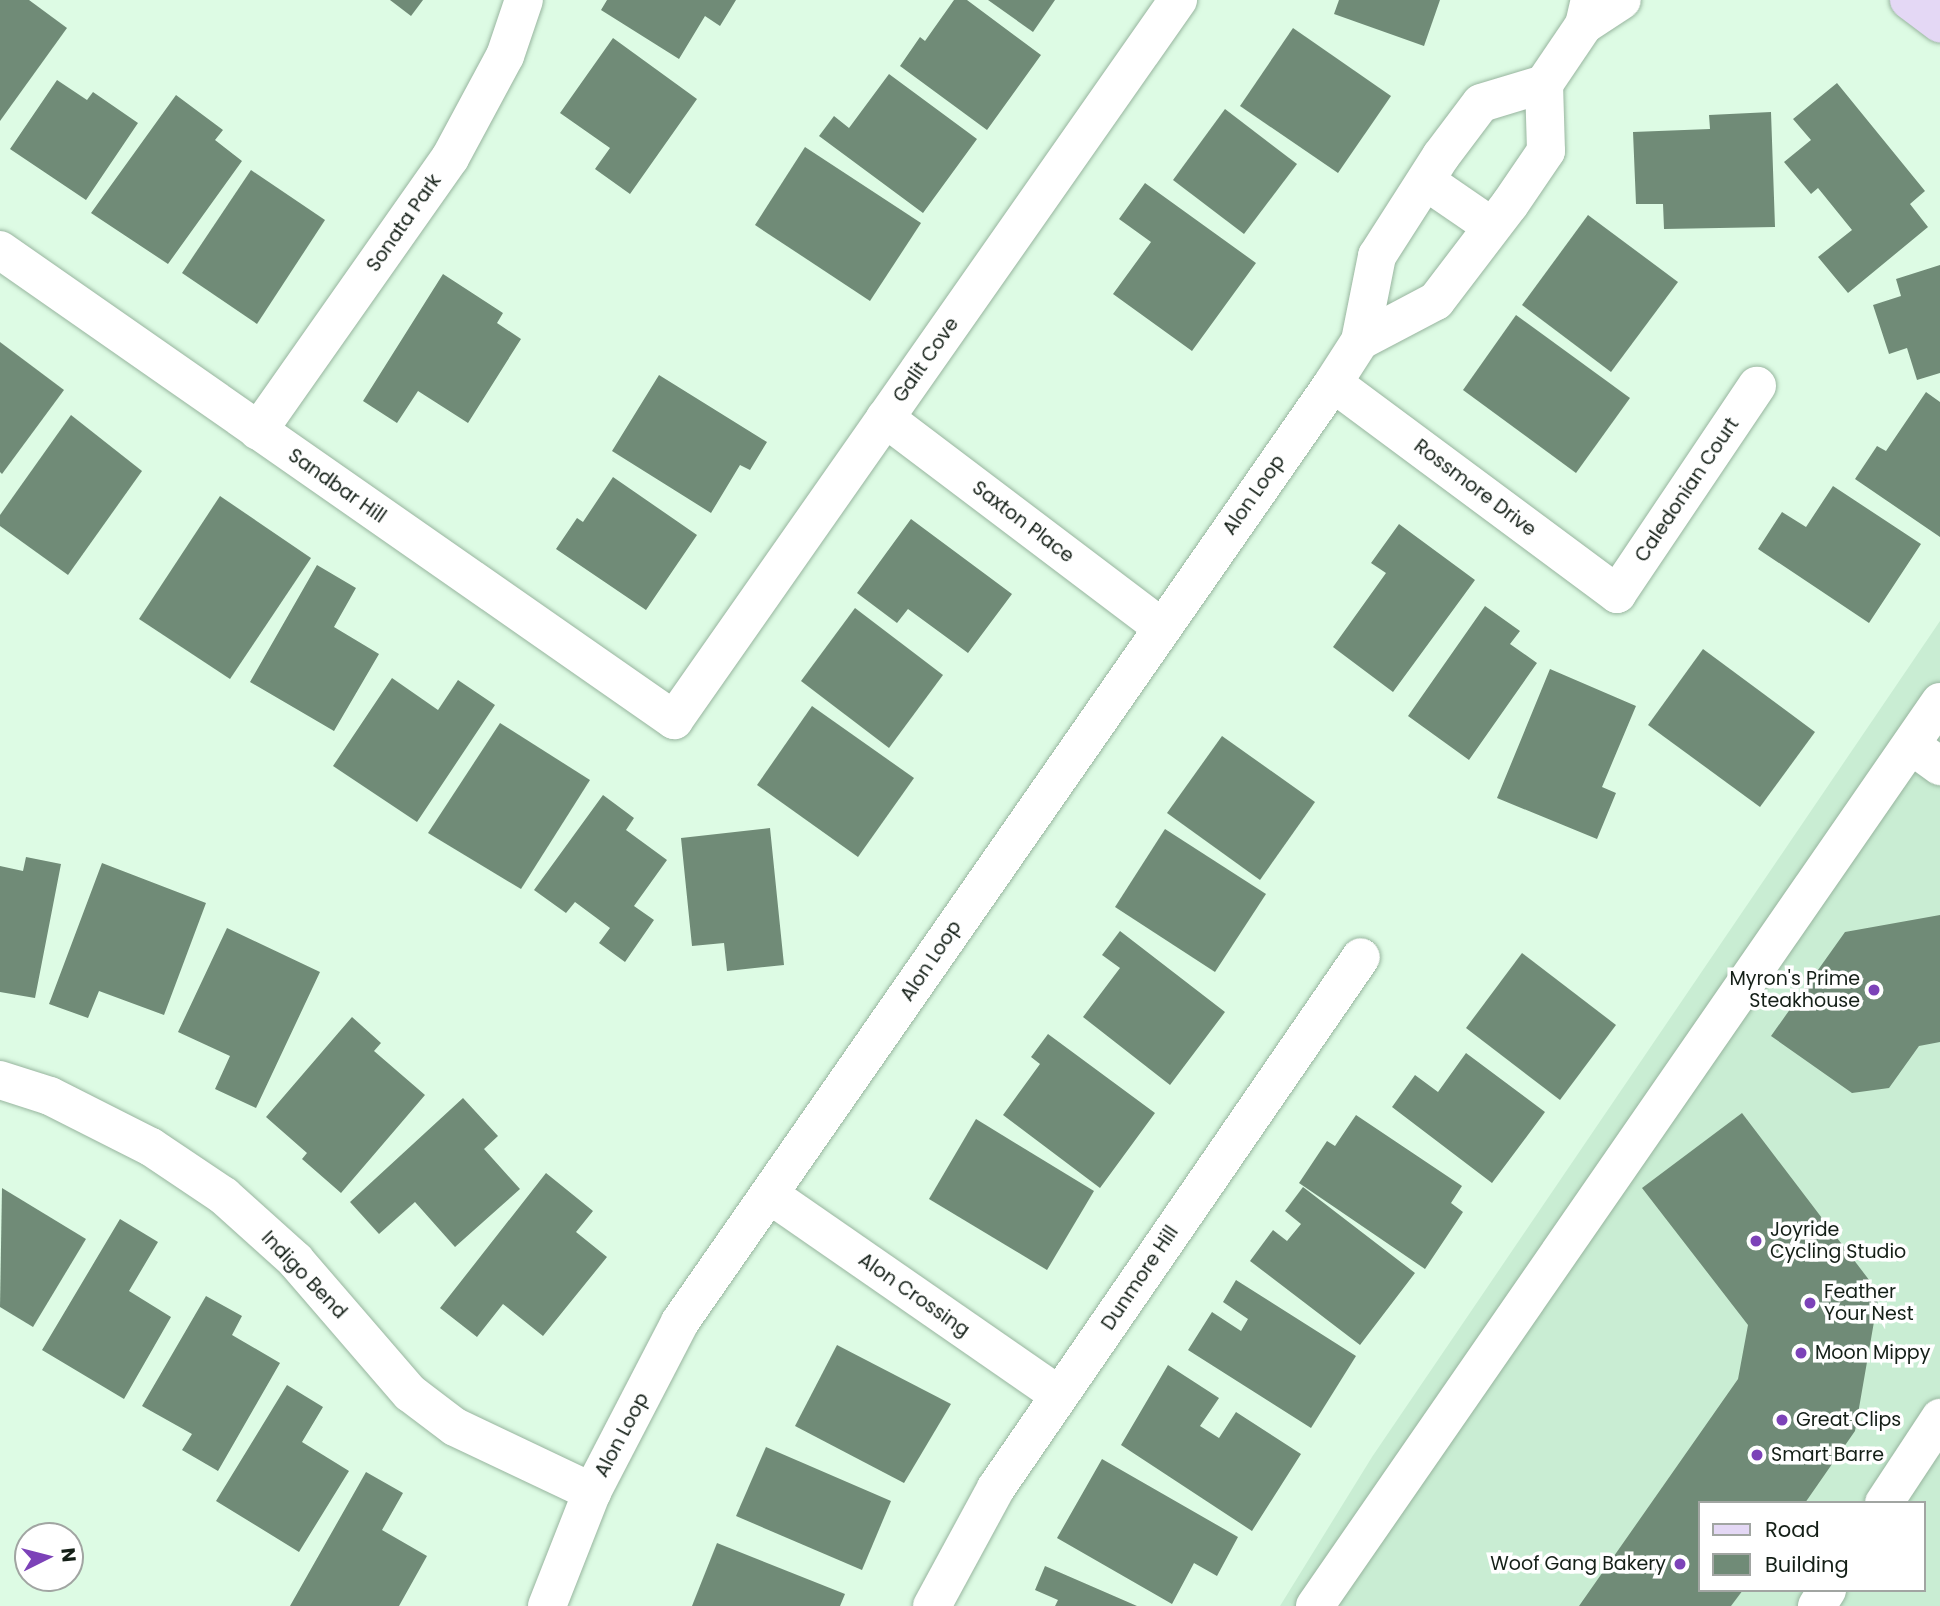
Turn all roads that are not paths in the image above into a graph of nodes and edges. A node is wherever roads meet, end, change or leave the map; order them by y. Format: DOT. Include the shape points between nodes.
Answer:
graph roads {
  1 [pos="524,0"];
  2 [pos="1178,0"];
  3 [pos="1622,0"];
  4 [pos="1909,0"];
  5 [pos="1587,13"];
  6 [pos="1940,23"];
  7 [pos="1544,84"];
  8 [pos="1427,182"];
  9 [pos="1492,226"];
  10 [pos="0,250"];
  11 [pos="1360,341"];
  12 [pos="1333,383"];
  13 [pos="1757,386"];
  14 [pos="885,418"];
  15 [pos="258,431"];
  16 [pos="1617,594"];
  17 [pos="1160,626"];
  18 [pos="1940,702"];
  19 [pos="674,720"];
  20 [pos="1925,755"];
  21 [pos="1361,957"];
  22 [pos="0,1080"];
  23 [pos="770,1195"];
  24 [pos="1059,1395"];
  25 [pos="1940,1418"];
  26 [pos="592,1492"];
  27 [pos="1885,1501"];
  28 [pos="547,1606"];
  29 [pos="932,1606"];
  30 [pos="1315,1606"];
  1 -- 15 [label="street, Sonata Park" via="505,56 450,158"];
  2 -- 14 [label="street, Galit Cove"];
  3 -- 5 [label="street"];
  4 -- 6 [label="main road"];
  5 -- 7 [label="street"];
  7 -- 8 [label="street, Alon Loop" via="1481,103"];
  7 -- 9 [label="street, Alon Loop" via="1546,151"];
  8 -- 9 [label="street"];
  8 -- 11 [label="street, Alon Loop" via="1377,256"];
  9 -- 11 [label="street, Alon Loop" via="1436,301"];
  10 -- 15 [label="street, Sandbar Hill"];
  11 -- 12 [label="street, Alon Loop"];
  12 -- 16 [label="street, Rossmore Drive"];
  12 -- 17 [label="street, Alon Loop"];
  13 -- 16 [label="street, Caledonian Court"];
  14 -- 17 [label="street, Saxton Place"];
  14 -- 19 [label="street, Galit Cove"];
  15 -- 19 [label="street, Sandbar Hill"];
  17 -- 23 [label="street, Alon Loop"];
  18 -- 20 [label="street"];
  20 -- 30 [label="street"];
  21 -- 24 [label="street, Dunmore Hill"];
  22 -- 26 [label="street, Indigo Bend" via="50,1096 151,1147 223,1196 295,1260 410,1394 456,1427"];
  23 -- 24 [label="street, Alon Crossing"];
  23 -- 26 [label="street, Alon Loop" via="680,1322"];
  24 -- 29 [label="street, Dunmore Hill" via="996,1488"];
  25 -- 27 [label="street"];
  26 -- 28 [label="street, Alon Loop"];
}
